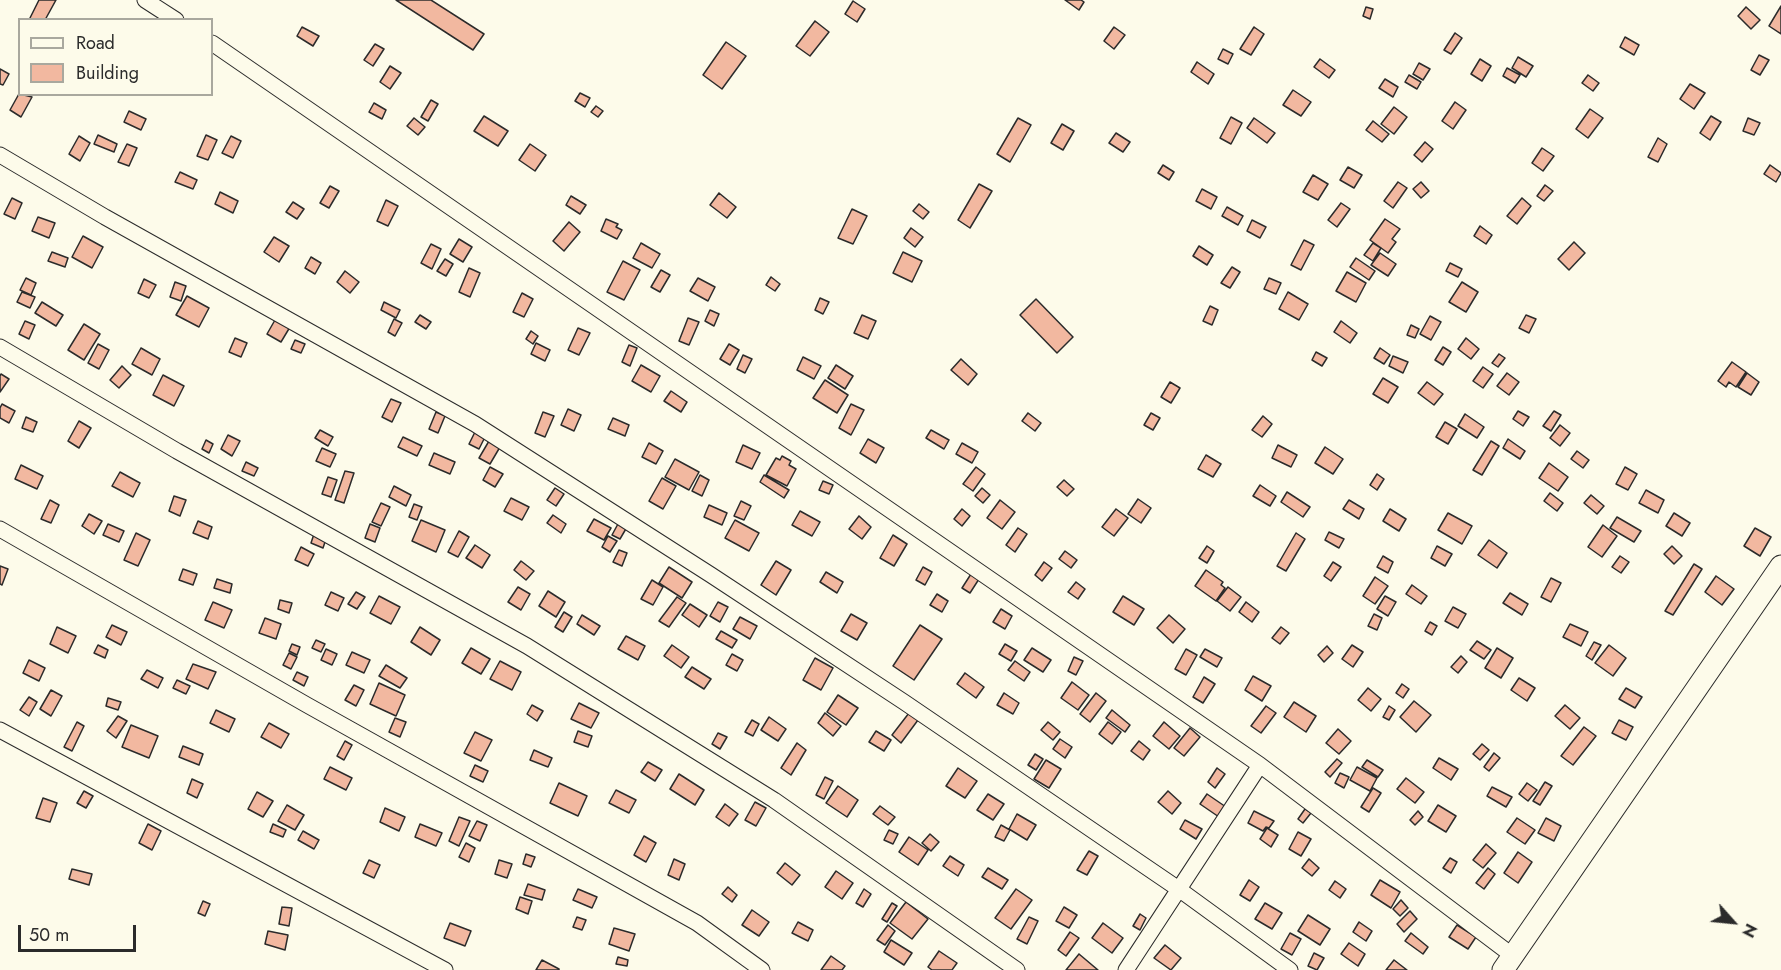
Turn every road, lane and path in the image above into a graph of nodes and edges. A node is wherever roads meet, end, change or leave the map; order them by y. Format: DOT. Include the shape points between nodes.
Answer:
graph roads {
  1 [pos="145,0"];
  2 [pos="173,18"];
  3 [pos="213,44"];
  4 [pos="0,155"];
  5 [pos="0,347"];
  6 [pos="0,529"];
  7 [pos="1781,566"];
  8 [pos="0,730"];
  9 [pos="1260,765"];
  10 [pos="1180,890"];
  11 [pos="1508,963"];
  12 [pos="445,970"];
  13 [pos="762,970"];
  14 [pos="1017,970"];
  15 [pos="1126,970"];
  16 [pos="1290,970"];
  1 -- 2 [label="street"];
  3 -- 9 [label="street"];
  4 -- 10 [label="street" via="475,424 904,702"];
  5 -- 14 [label="street" via="177,451 527,646 774,800"];
  6 -- 13 [label="street" via="697,923"];
  7 -- 11 [label="street"];
  8 -- 12 [label="street"];
  9 -- 10 [label="street"];
  9 -- 11 [label="street"];
  10 -- 15 [label="street"];
  10 -- 16 [label="street"];
}
